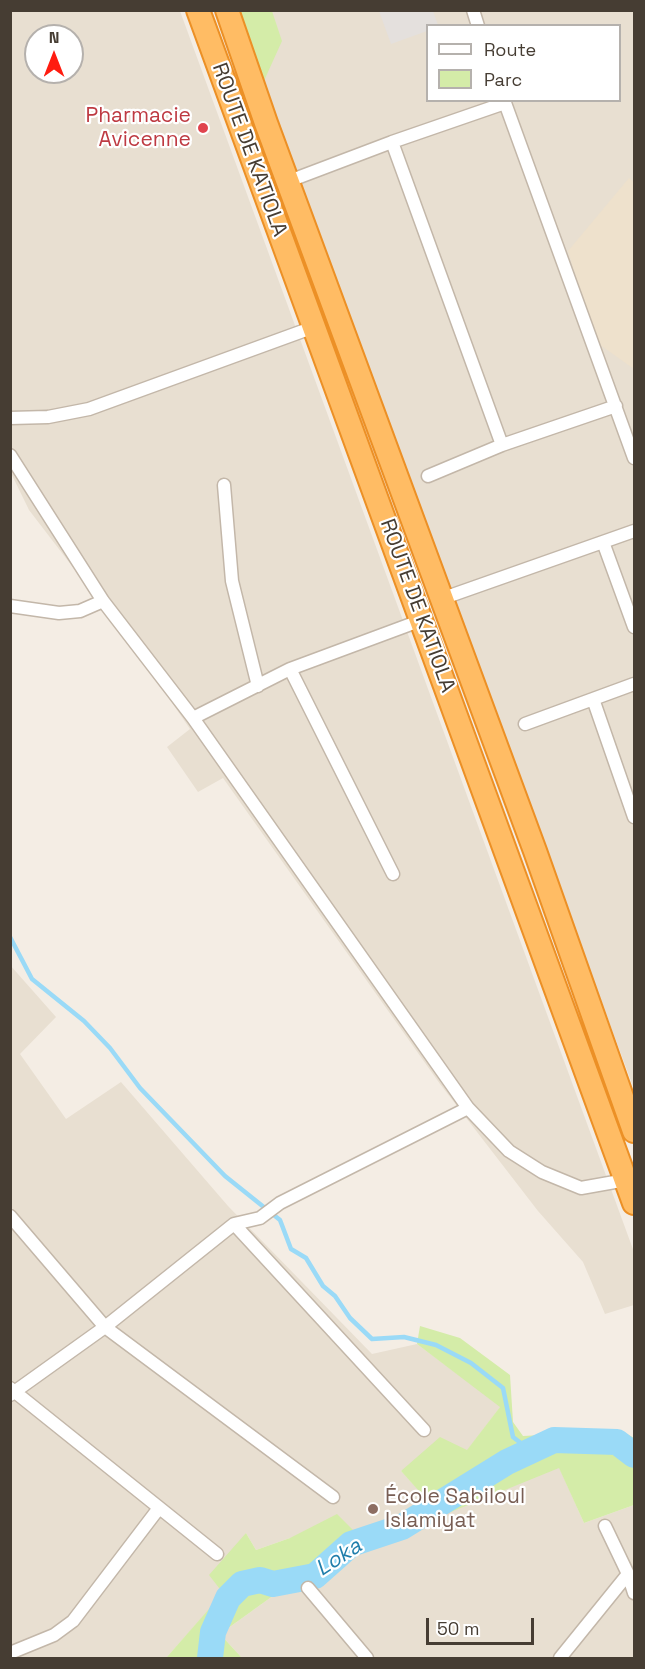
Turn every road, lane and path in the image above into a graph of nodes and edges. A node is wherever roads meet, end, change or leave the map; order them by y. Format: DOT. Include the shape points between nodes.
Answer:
graph roads {
  1 [pos="198,10"];
  2 [pos="227,10"];
  3 [pos="505,102"];
  4 [pos="392,142"];
  5 [pos="289,181"];
  6 [pos="314,327"];
  7 [pos="616,406"];
  8 [pos="10,418"];
  9 [pos="502,445"];
  10 [pos="10,455"];
  11 [pos="634,458"];
  12 [pos="428,476"];
  13 [pos="224,485"];
  14 [pos="634,531"];
  15 [pos="603,542"];
  16 [pos="441,599"];
  17 [pos="103,601"];
  18 [pos="10,606"];
  19 [pos="422,620"];
  20 [pos="634,627"];
  21 [pos="290,669"];
  22 [pos="634,684"];
  23 [pos="258,686"];
  24 [pos="593,699"];
  25 [pos="193,718"];
  26 [pos="525,724"];
  27 [pos="634,817"];
  28 [pos="393,874"];
  29 [pos="468,1108"];
  30 [pos="634,1131"];
  31 [pos="626,1180"];
  32 [pos="634,1203"];
  33 [pos="10,1216"];
  34 [pos="234,1224"];
  35 [pos="105,1327"];
  36 [pos="12,1392"];
  37 [pos="424,1430"];
  38 [pos="333,1497"];
  39 [pos="159,1508"];
  40 [pos="605,1526"];
  41 [pos="216,1554"];
  42 [pos="628,1575"];
  43 [pos="308,1588"];
  44 [pos="634,1593"];
  45 [pos="10,1653"];
  46 [pos="367,1659"];
  47 [pos="560,1659"];
  1 -- 6 [label="highway, ROUTE DE KATIOLA"];
  2 -- 5 [label="highway, ROUTE DE KATIOLA"];
  3 -- 4 [label="street"];
  3 -- 7 [label="street"];
  4 -- 5 [label="street"];
  4 -- 9 [label="street"];
  5 -- 16 [label="highway, ROUTE DE KATIOLA"];
  6 -- 8 [label="street" via="89,409 48,417"];
  6 -- 19 [label="highway, ROUTE DE KATIOLA"];
  7 -- 9 [label="street"];
  7 -- 11 [label="street"];
  9 -- 12 [label="street"];
  10 -- 17 [label="street"];
  13 -- 23 [label="street" via="232,581"];
  14 -- 15 [label="street"];
  15 -- 16 [label="street"];
  15 -- 20 [label="street"];
  16 -- 30 [label="highway, ROUTE DE KATIOLA"];
  17 -- 18 [label="street" via="80,611 59,613"];
  17 -- 25 [label="street"];
  19 -- 21 [label="street"];
  19 -- 31 [label="highway, ROUTE DE KATIOLA"];
  21 -- 23 [label="street"];
  21 -- 28 [label="street"];
  22 -- 24 [label="street"];
  23 -- 25 [label="street"];
  24 -- 26 [label="street"];
  24 -- 27 [label="street"];
  25 -- 29 [label="street"];
  29 -- 31 [label="street" via="509,1151 542,1172 581,1188"];
  29 -- 34 [label="street" via="280,1203 260,1218"];
  31 -- 32 [label="highway, ROUTE DE KATIOLA"];
  33 -- 35 [label="street"];
  34 -- 35 [label="street"];
  34 -- 37 [label="street"];
  35 -- 36 [label="street"];
  35 -- 38 [label="street"];
  36 -- 39 [label="street"];
  39 -- 41 [label="street"];
  39 -- 45 [label="street" via="72,1621 54,1635"];
  40 -- 42 [label="street"];
  42 -- 44 [label="street"];
  42 -- 47 [label="street"];
  43 -- 46 [label="street"];
}
